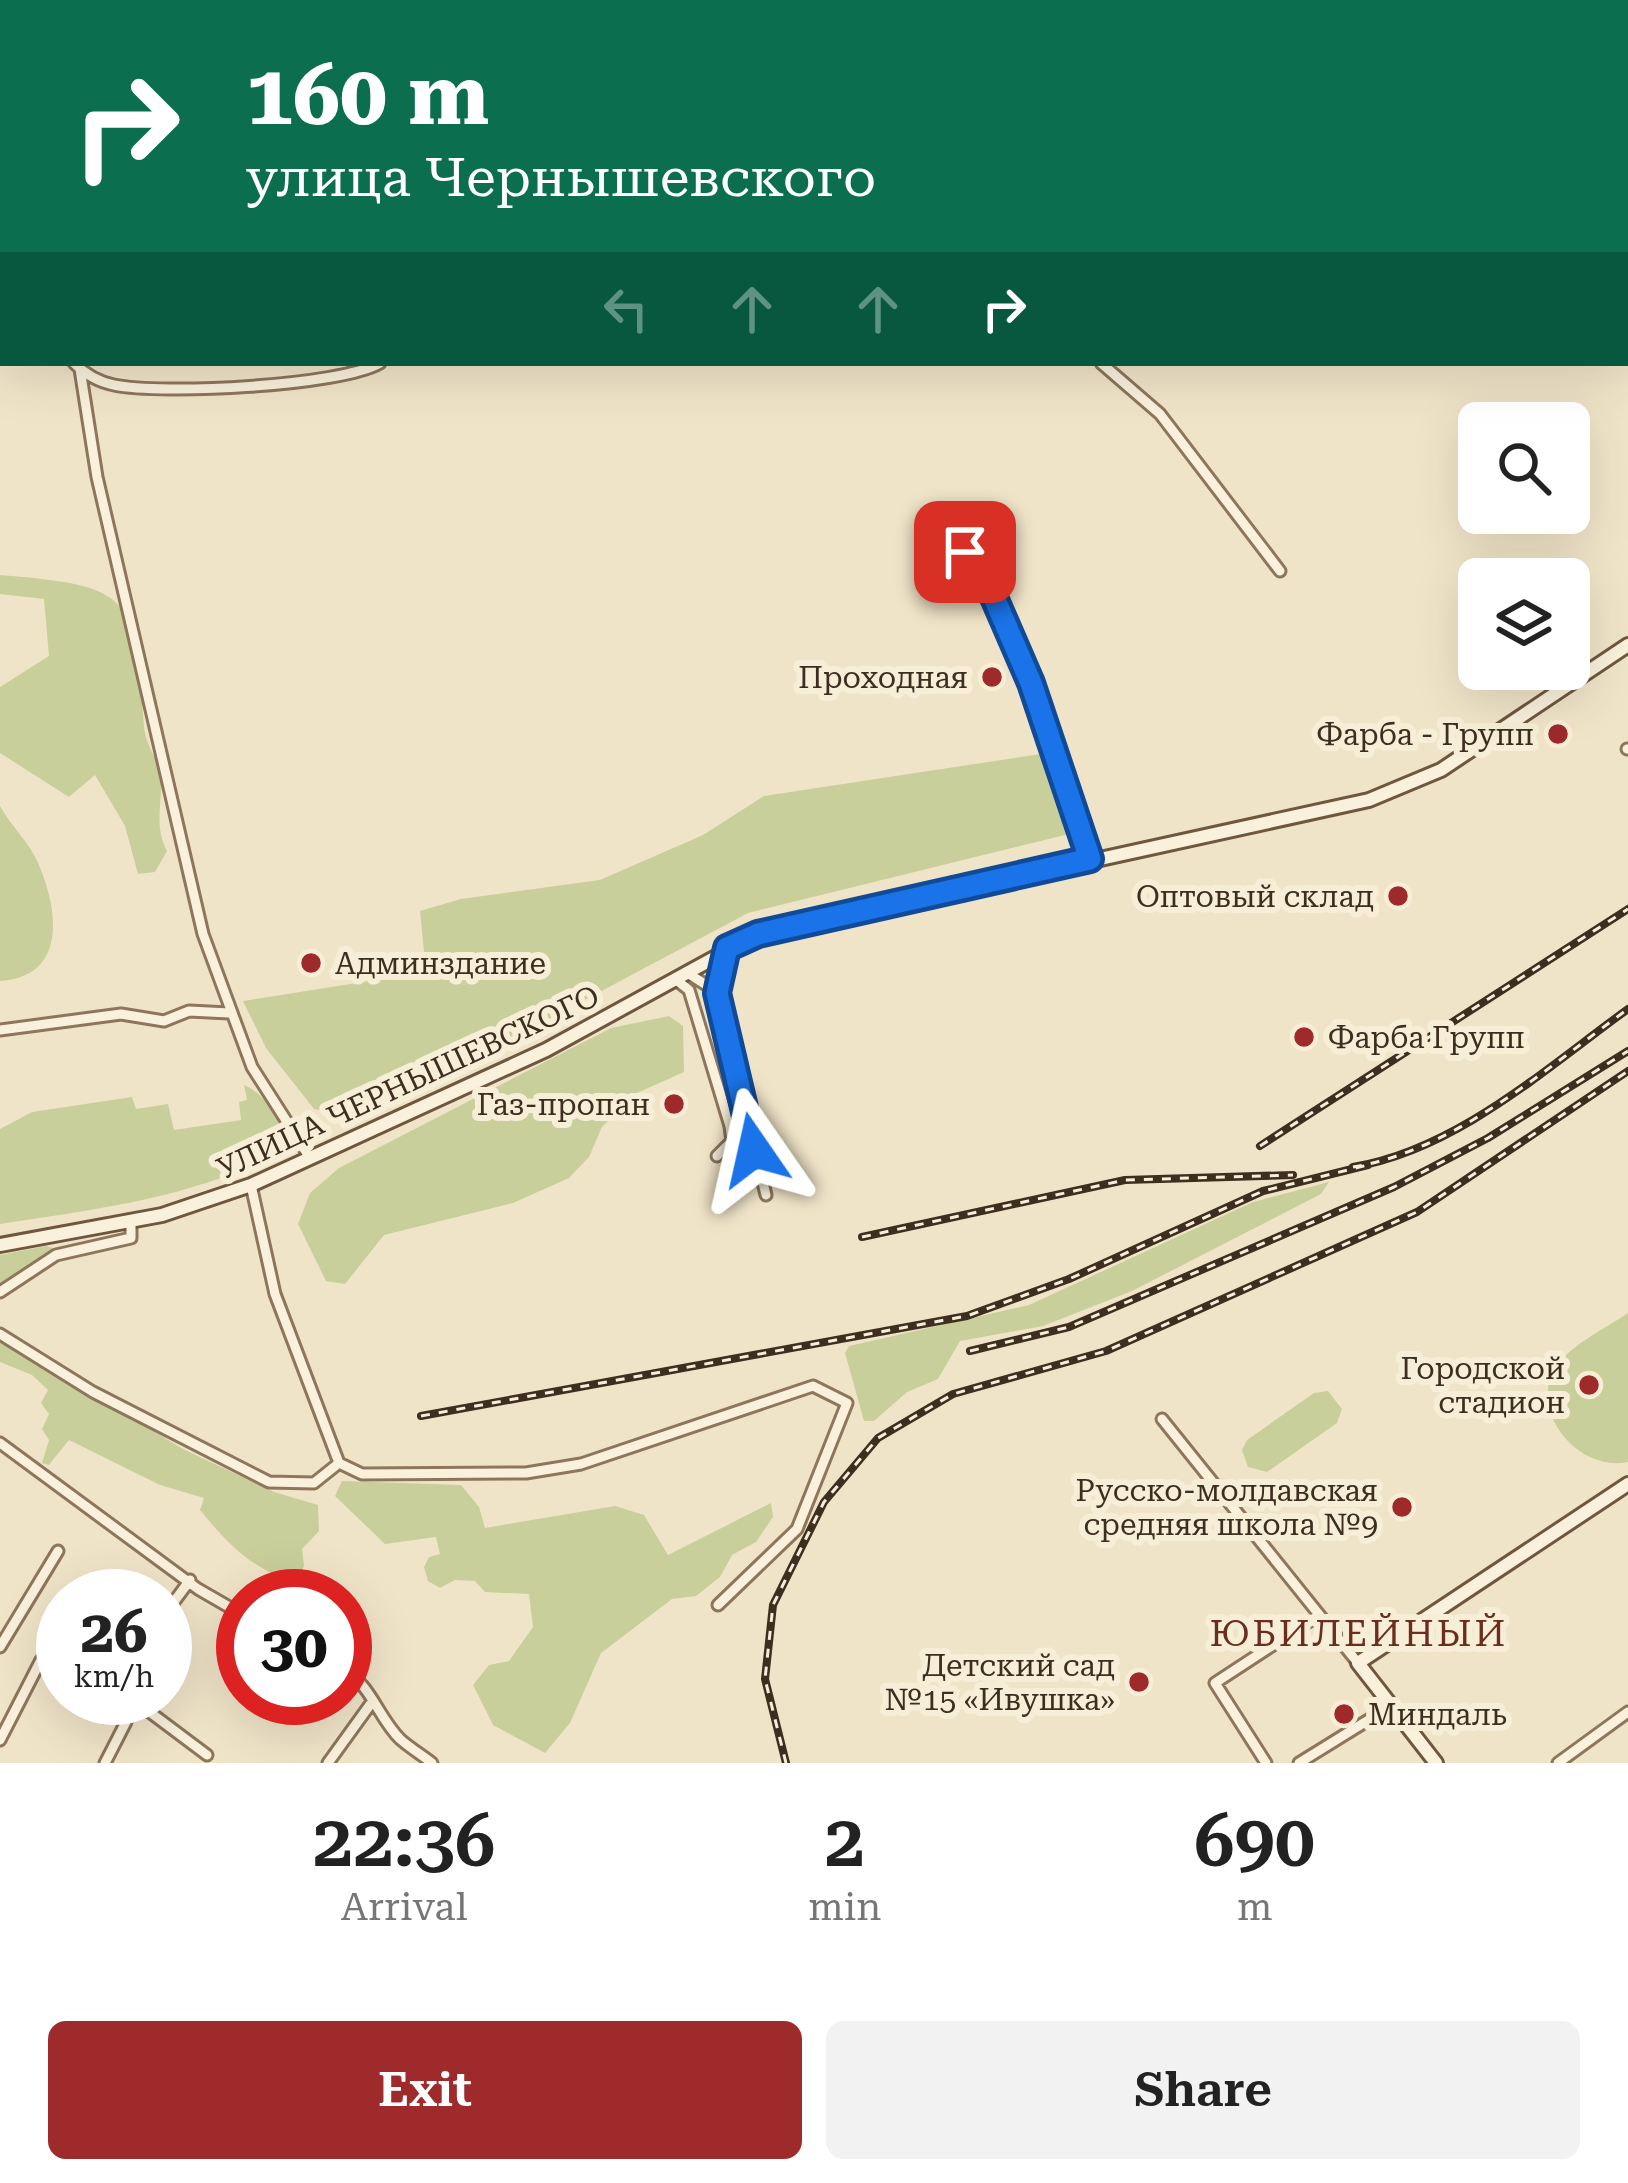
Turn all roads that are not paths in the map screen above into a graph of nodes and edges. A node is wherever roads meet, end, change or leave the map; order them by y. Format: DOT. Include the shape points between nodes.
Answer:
graph roads {
  1 [pos="77,366"];
  2 [pos="372,366"];
  3 [pos="1104,366"];
  4 [pos="951,547"];
  5 [pos="1280,571"];
  6 [pos="1628,645"];
  7 [pos="1090,859"];
  8 [pos="727,948"];
  9 [pos="680,975"];
  10 [pos="717,993"];
  11 [pos="229,1013"];
  12 [pos="0,1030"];
  13 [pos="717,1156"];
  14 [pos="310,1158"];
  15 [pos="251,1186"];
  16 [pos="766,1195"];
  17 [pos="131,1222"];
  18 [pos="0,1245"];
  19 [pos="0,1292"];
  20 [pos="0,1334"];
  21 [pos="1162,1419"];
  22 [pos="0,1443"];
  23 [pos="339,1462"];
  24 [pos="1628,1484"];
  25 [pos="58,1551"];
  26 [pos="175,1569"];
  27 [pos="718,1605"];
  28 [pos="1319,1615"];
  29 [pos="0,1647"];
  30 [pos="1358,1663"];
  31 [pos="36,1670"];
  32 [pos="372,1702"];
  33 [pos="1391,1706"];
  34 [pos="1628,1712"];
  35 [pos="125,1725"];
  36 [pos="166,1725"];
  37 [pos="355,1725"];
  38 [pos="0,1740"];
  39 [pos="207,1755"];
  40 [pos="105,1763"];
  41 [pos="328,1763"];
  42 [pos="432,1763"];
  43 [pos="1266,1763"];
  44 [pos="1298,1763"];
  45 [pos="1436,1763"];
  46 [pos="1558,1763"];
  1 -- 2 [label="street" via="112,385 180,388 342,377"];
  1 -- 11 [label="street" via="166,791"];
  3 -- 5 [label="street" via="1160,414"];
  4 -- 7 [label="street" via="976,556 1031,683"];
  6 -- 7 [label="main road, УЛИЦА ЧЕРНЫШЕВСКОГО" via="1415,785"];
  7 -- 8 [label="main road, УЛИЦА ЧЕРНЫШЕВСКОГО" via="758,934"];
  8 -- 9 [label="main road, УЛИЦА ЧЕРНЫШЕВСКОГО"];
  8 -- 10 [label="street"];
  9 -- 10 [label="street"];
  9 -- 13 [label="street" via="730,1126 731,1141"];
  9 -- 14 [label="main road, УЛИЦА ЧЕРНЫШЕВСКОГО" via="546,1050"];
  10 -- 16 [label="street"];
  11 -- 12 [label="street" via="189,1011 164,1021 122,1014"];
  11 -- 14 [label="street" via="252,1067"];
  14 -- 15 [label="main road, УЛИЦА ЧЕРНЫШЕВСКОГО"];
  15 -- 17 [label="main road, УЛИЦА ЧЕРНЫШЕВСКОГО"];
  15 -- 23 [label="street" via="274,1294"];
  17 -- 18 [label="main road, УЛИЦА ЧЕРНЫШЕВСКОГО"];
  17 -- 19 [label="street" via="131,1238 56,1255"];
  20 -- 23 [label="street" via="269,1482 314,1483"];
  21 -- 28 [label="street"];
  22 -- 26 [label="street"];
  23 -- 27 [label="street" via="362,1474 526,1473 581,1463 813,1386 836,1395 847,1403 797,1529"];
  24 -- 30 [label="main road"];
  25 -- 29 [label="street"];
  28 -- 30 [label="street"];
  28 -- 43 [label="street" via="1215,1683"];
  30 -- 33 [label="main road"];
  31 -- 38 [label="street"];
  32 -- 42 [label="street"];
  33 -- 44 [label="street"];
  33 -- 45 [label="main road"];
  34 -- 46 [label="street"];
  35 -- 40 [label="street"];
  36 -- 39 [label="street"];
  37 -- 41 [label="street"];
}
